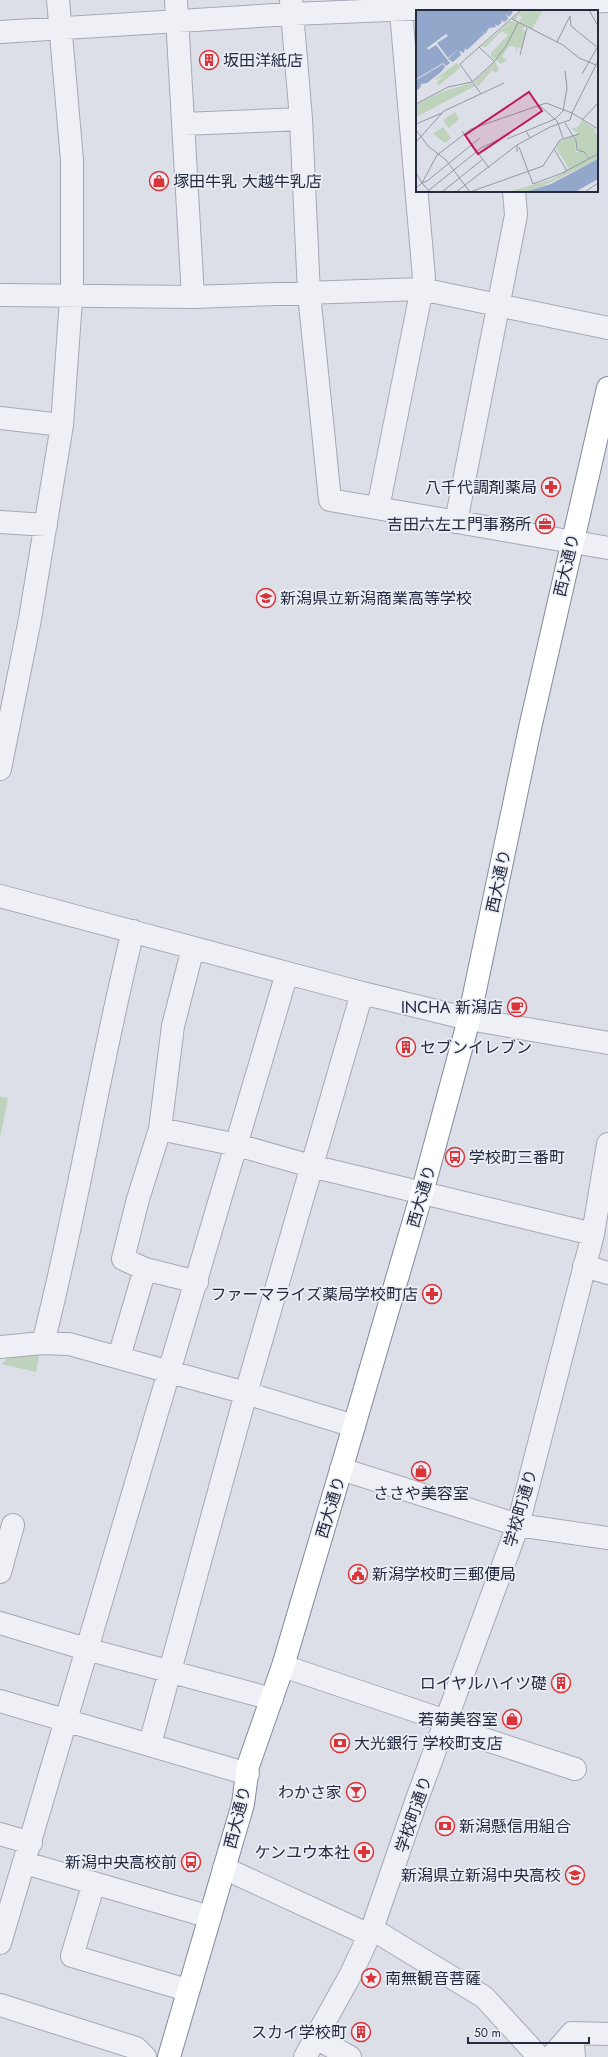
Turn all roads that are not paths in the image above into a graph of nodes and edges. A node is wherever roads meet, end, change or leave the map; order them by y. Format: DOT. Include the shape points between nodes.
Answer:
graph roads {
  1 [pos="58,0"];
  2 [pos="176,0"];
  3 [pos="608,1"];
  4 [pos="400,5"];
  5 [pos="500,6"];
  6 [pos="291,7"];
  7 [pos="177,22"];
  8 [pos="60,28"];
  9 [pos="0,32"];
  10 [pos="301,119"];
  11 [pos="183,124"];
  12 [pos="416,187"];
  13 [pos="416,192"];
  14 [pos="514,192"];
  15 [pos="421,289"];
  16 [pos="310,294"];
  17 [pos="0,295"];
  18 [pos="72,296"];
  19 [pos="193,297"];
  20 [pos="498,304"];
  21 [pos="608,328"];
  22 [pos="608,388"];
  23 [pos="0,418"];
  24 [pos="62,426"];
  25 [pos="378,508"];
  26 [pos="0,522"];
  27 [pos="456,522"];
  28 [pos="46,525"];
  29 [pos="572,541"];
  30 [pos="608,548"];
  31 [pos="0,769"];
  32 [pos="0,896"];
  33 [pos="132,931"];
  34 [pos="193,948"];
  35 [pos="287,973"];
  36 [pos="362,993"];
  37 [pos="469,1019"];
  38 [pos="608,1043"];
  39 [pos="160,1129"];
  40 [pos="237,1145"];
  41 [pos="607,1157"];
  42 [pos="311,1166"];
  43 [pos="422,1193"];
  44 [pos="593,1234"];
  45 [pos="584,1266"];
  46 [pos="145,1269"];
  47 [pos="608,1273"];
  48 [pos="197,1282"];
  49 [pos="43,1343"];
  50 [pos="0,1347"];
  51 [pos="119,1357"];
  52 [pos="170,1371"];
  53 [pos="246,1392"];
  54 [pos="354,1426"];
  55 [pos="342,1469"];
  56 [pos="13,1525"];
  57 [pos="518,1525"];
  58 [pos="608,1538"];
  59 [pos="0,1572"];
  60 [pos="0,1623"];
  61 [pos="86,1648"];
  62 [pos="283,1666"];
  63 [pos="170,1670"];
  64 [pos="272,1699"];
  65 [pos="0,1701"];
  66 [pos="65,1720"];
  67 [pos="445,1724"];
  68 [pos="150,1744"];
  69 [pos="575,1769"];
  70 [pos="248,1774"];
  71 [pos="0,1834"];
  72 [pos="28,1853"];
  73 [pos="224,1868"];
  74 [pos="94,1883"];
  75 [pos="210,1918"];
  76 [pos="370,1932"];
  77 [pos="0,1943"];
  78 [pos="187,1990"];
  79 [pos="0,2005"];
  80 [pos="572,2033"];
  81 [pos="608,2034"];
  82 [pos="316,2038"];
  83 [pos="145,2057"];
  84 [pos="154,2057"];
  85 [pos="169,2057"];
  86 [pos="305,2057"];
  87 [pos="350,2057"];
  88 [pos="539,2057"];
  89 [pos="551,2057"];
  90 [pos="574,2057"];
  1 -- 8 [label="street"];
  2 -- 7 [label="street"];
  3 -- 5 [label="street"];
  4 -- 5 [label="street"];
  4 -- 6 [label="street"];
  4 -- 12 [label="street"];
  6 -- 7 [label="street"];
  6 -- 10 [label="street"];
  7 -- 8 [label="street"];
  7 -- 11 [label="street"];
  8 -- 9 [label="street"];
  8 -- 18 [label="street" via="72,160"];
  10 -- 11 [label="street"];
  10 -- 16 [label="street"];
  11 -- 19 [label="street"];
  13 -- 15 [label="street" via="424,278"];
  14 -- 20 [label="street" via="516,215"];
  15 -- 16 [label="street"];
  15 -- 20 [label="street"];
  15 -- 25 [label="street"];
  16 -- 19 [label="street"];
  16 -- 25 [label="street" via="330,500"];
  17 -- 18 [label="street"];
  18 -- 19 [label="street"];
  18 -- 24 [label="street"];
  20 -- 21 [label="street"];
  20 -- 27 [label="street"];
  22 -- 29 [label="highway, 西大通り"];
  23 -- 24 [label="street"];
  24 -- 28 [label="street"];
  25 -- 27 [label="street"];
  26 -- 28 [label="street"];
  27 -- 29 [label="street"];
  28 -- 31 [label="street"];
  29 -- 30 [label="street"];
  29 -- 37 [label="highway, 西大通り"];
  32 -- 33 [label="street"];
  33 -- 34 [label="street"];
  33 -- 49 [label="street"];
  34 -- 35 [label="street"];
  34 -- 39 [label="street" via="173,1026"];
  35 -- 36 [label="street"];
  35 -- 40 [label="street"];
  36 -- 37 [label="street"];
  36 -- 42 [label="street"];
  37 -- 38 [label="street"];
  37 -- 43 [label="highway, 西大通り"];
  39 -- 40 [label="street"];
  39 -- 46 [label="street" via="123,1259"];
  40 -- 42 [label="street"];
  40 -- 48 [label="street"];
  41 -- 44 [label="street, 学校町通り"];
  42 -- 43 [label="street"];
  42 -- 53 [label="street"];
  43 -- 44 [label="street"];
  43 -- 54 [label="highway, 西大通り"];
  44 -- 45 [label="street, 学校町通り"];
  45 -- 47 [label="street"];
  45 -- 57 [label="street, 学校町通り"];
  46 -- 48 [label="street"];
  46 -- 51 [label="street"];
  48 -- 52 [label="street"];
  49 -- 50 [label="street"];
  49 -- 51 [label="street" via="69,1344"];
  51 -- 52 [label="street"];
  52 -- 53 [label="street"];
  52 -- 61 [label="street"];
  53 -- 54 [label="street"];
  53 -- 63 [label="street"];
  54 -- 55 [label="highway, 西大通り"];
  55 -- 57 [label="street"];
  55 -- 62 [label="highway, 西大通り"];
  56 -- 59 [label="street"];
  57 -- 58 [label="street"];
  57 -- 67 [label="street, 学校町通り"];
  60 -- 61 [label="street"];
  61 -- 63 [label="street"];
  61 -- 66 [label="street"];
  62 -- 64 [label="highway, 西大通り"];
  62 -- 67 [label="street"];
  63 -- 64 [label="street"];
  63 -- 68 [label="street"];
  64 -- 70 [label="highway, 西大通り" via="248,1766"];
  65 -- 66 [label="street"];
  66 -- 68 [label="street"];
  66 -- 72 [label="street"];
  67 -- 69 [label="street"];
  67 -- 76 [label="street, 学校町通り"];
  68 -- 70 [label="street"];
  70 -- 73 [label="highway, 西大通り" via="243,1804"];
  71 -- 72 [label="street"];
  72 -- 74 [label="street"];
  72 -- 77 [label="street"];
  73 -- 75 [label="highway, 西大通り"];
  73 -- 76 [label="street"];
  74 -- 75 [label="street"];
  74 -- 78 [label="street" via="72,1956"];
  75 -- 78 [label="highway, 西大通り"];
  76 -- 82 [label="street, 学校町通り" via="351,1974"];
  76 -- 88 [label="street" via="484,1997"];
  78 -- 84 [label="highway, 西大通り"];
  78 -- 85 [label="highway, 西大通り"];
  79 -- 83 [label="street" via="136,2048"];
  80 -- 81 [label="street"];
  80 -- 89 [label="street"];
  80 -- 90 [label="street"];
  82 -- 86 [label="street, 学校町通り"];
  82 -- 87 [label="street"];
}
